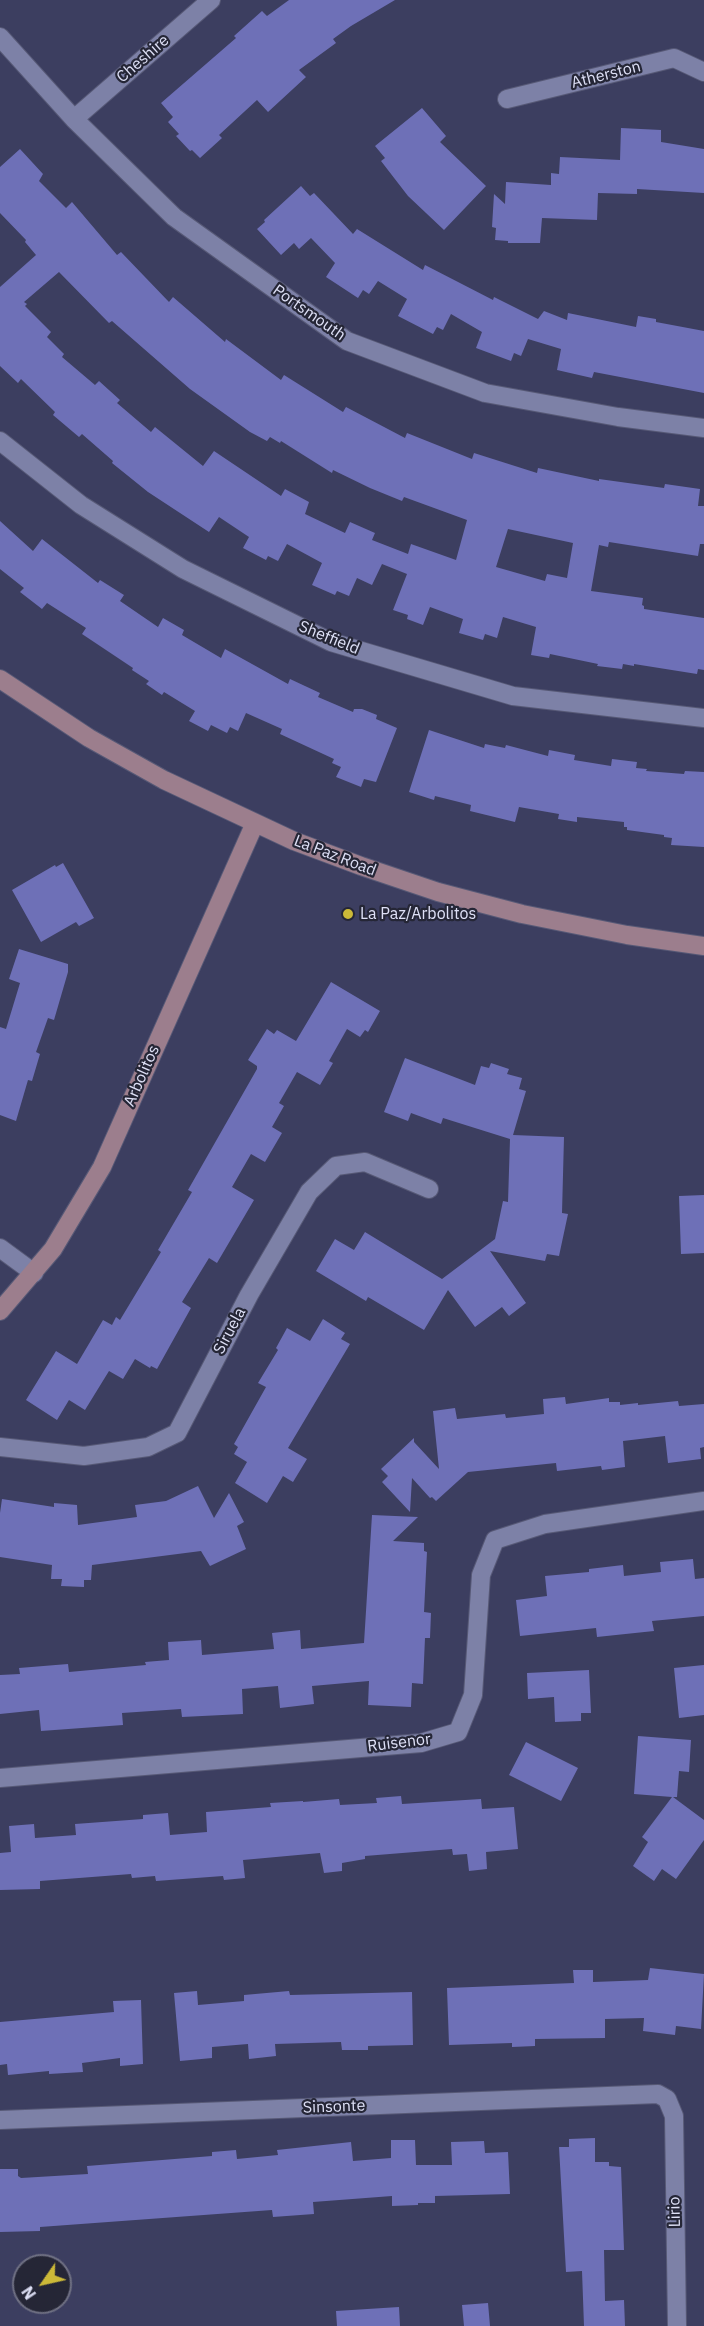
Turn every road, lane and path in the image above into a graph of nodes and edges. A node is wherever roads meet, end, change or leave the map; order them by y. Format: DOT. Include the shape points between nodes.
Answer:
graph roads {
  1 [pos="212,0"];
  2 [pos="0,37"];
  3 [pos="704,72"];
  4 [pos="507,99"];
  5 [pos="74,119"];
  6 [pos="704,428"];
  7 [pos="0,441"];
  8 [pos="0,679"];
  9 [pos="704,718"];
  10 [pos="255,823"];
  11 [pos="704,946"];
  12 [pos="429,1189"];
  13 [pos="0,1248"];
  14 [pos="34,1273"];
  15 [pos="0,1311"];
  16 [pos="0,1447"];
  17 [pos="704,1501"];
  18 [pos="0,1778"];
  19 [pos="667,2099"];
  20 [pos="0,2120"];
  21 [pos="677,2326"];
  1 -- 5 [label="street, Cheshire"];
  2 -- 5 [label="street, Portsmouth"];
  3 -- 4 [label="street, Atherston" via="674,58"];
  5 -- 6 [label="street, Portsmouth" via="174,217 347,341 485,393"];
  7 -- 9 [label="street, Sheffield" via="81,506 183,569 331,642 513,696"];
  8 -- 10 [label="main road, La Paz Road" via="89,738"];
  10 -- 11 [label="main road, La Paz Road" via="361,866 476,903 569,925"];
  10 -- 14 [label="main road, Arbolitos" via="102,1167 73,1219"];
  12 -- 16 [label="street, Siruela" via="365,1162 336,1166 309,1192 249,1295 177,1433 148,1447 84,1456"];
  13 -- 14 [label="street"];
  14 -- 15 [label="main road, Arbolitos"];
  17 -- 18 [label="street, Ruisenor" via="545,1524 495,1540 481,1575 474,1695 458,1732 421,1743"];
  19 -- 20 [label="street, Sinsonte" via="658,2094 635,2094"];
  19 -- 21 [label="street, Lirio" via="674,2116"];
}
